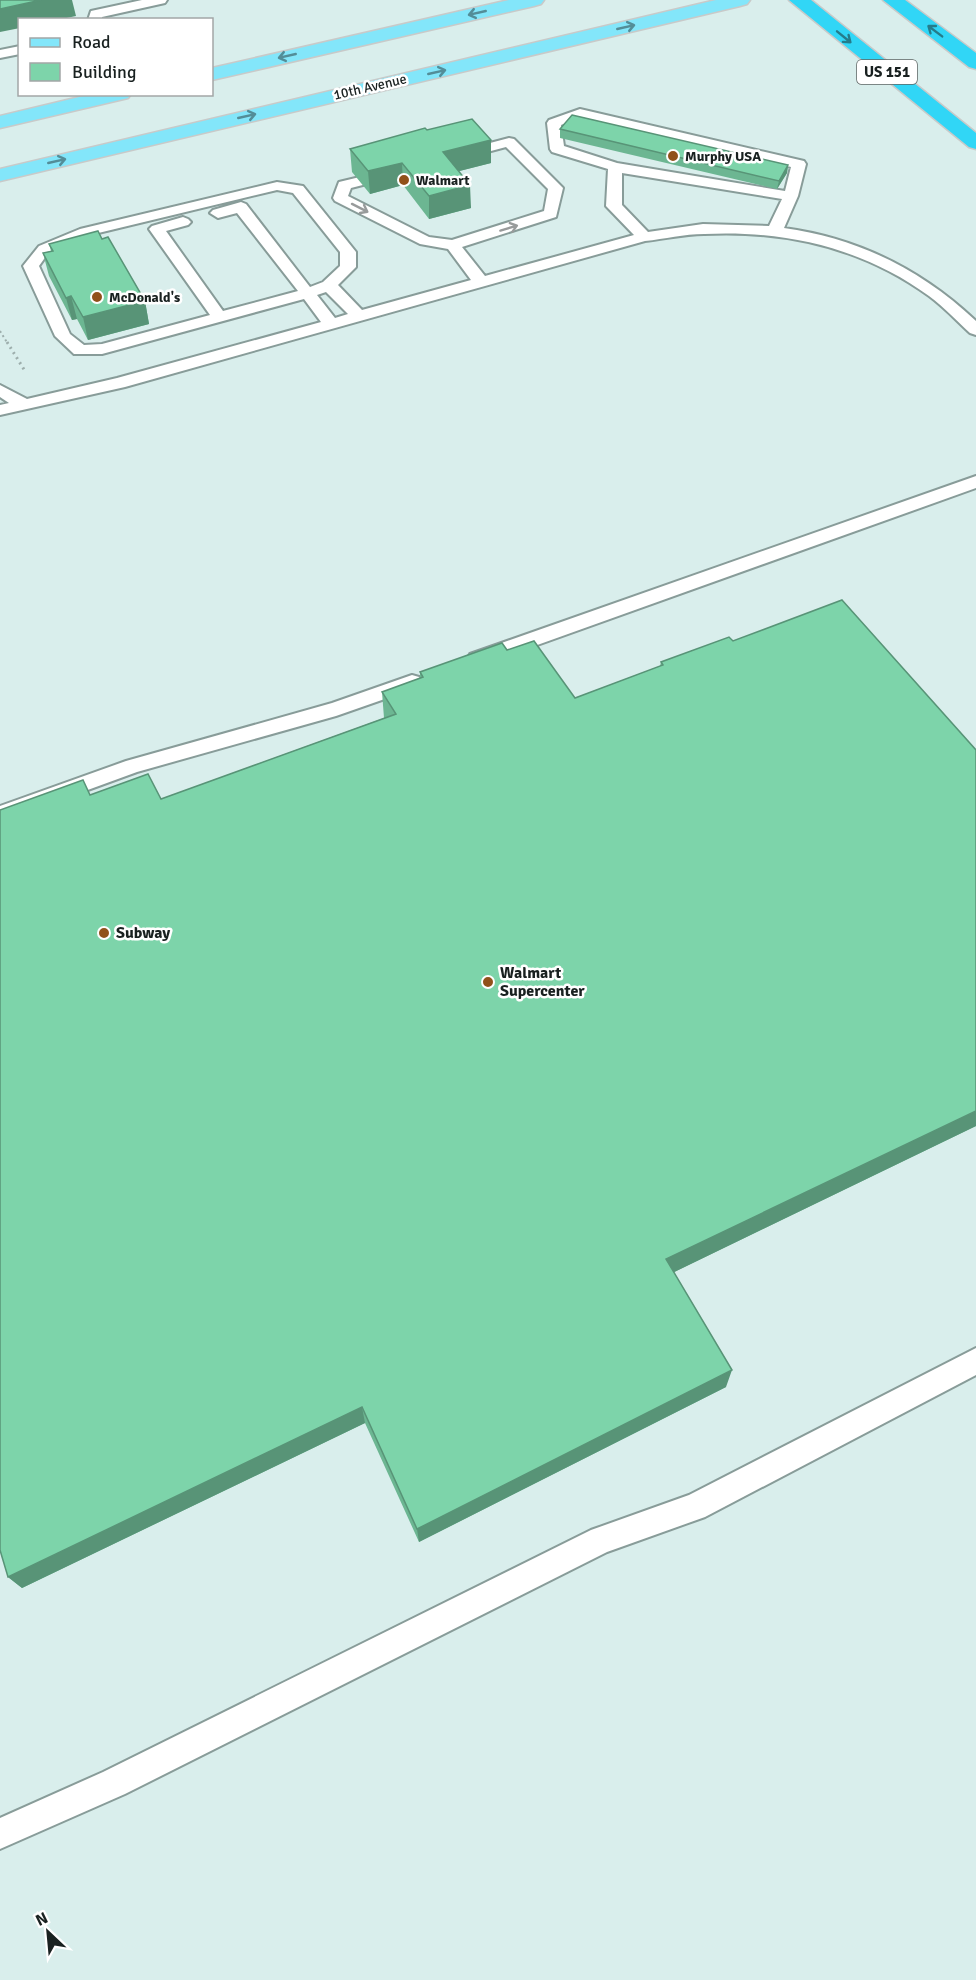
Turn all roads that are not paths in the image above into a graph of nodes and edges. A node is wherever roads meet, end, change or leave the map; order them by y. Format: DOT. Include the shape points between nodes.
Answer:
graph roads {
  1 [pos="160,0"];
  2 [pos="534,0"];
  3 [pos="740,0"];
  4 [pos="799,0"];
  5 [pos="893,0"];
  6 [pos="93,14"];
  7 [pos="18,50"];
  8 [pos="0,54"];
  9 [pos="976,63"];
  10 [pos="213,74"];
  11 [pos="112,96"];
  12 [pos="0,122"];
  13 [pos="976,143"];
  14 [pos="443,159"];
  15 [pos="615,167"];
  16 [pos="399,171"];
  17 [pos="0,175"];
  18 [pos="791,196"];
  19 [pos="775,231"];
  20 [pos="644,237"];
  21 [pos="453,245"];
  22 [pos="482,282"];
  23 [pos="329,285"];
  24 [pos="306,294"];
  25 [pos="358,316"];
  26 [pos="219,317"];
  27 [pos="331,324"];
  28 [pos="976,330"];
  29 [pos="0,390"];
  30 [pos="25,405"];
  31 [pos="0,410"];
  32 [pos="976,482"];
  33 [pos="456,667"];
  34 [pos="426,678"];
  35 [pos="0,814"];
  36 [pos="976,1361"];
  37 [pos="0,1834"];
  1 -- 6 [label="lane"];
  2 -- 10 [label="main road, one-way"];
  17 -- 3 [label="main road, 10th Avenue, one-way"];
  4 -- 13 [label="highway, US 151, one-way"];
  9 -- 5 [label="highway, one-way"];
  7 -- 8 [label="lane"];
  11 -- 12 [label="main road"];
  21 -- 14 [label="lane, one-way" via="551,214 556,188 509,142"];
  15 -- 18 [label="lane"];
  15 -- 18 [label="lane" via="557,149 555,123 579,113 799,164"];
  15 -- 20 [label="lane" via="614,206"];
  16 -- 21 [label="lane, one-way" via="344,185 340,198 425,242"];
  18 -- 19 [label="lane"];
  19 -- 20 [label="lane" via="703,229"];
  19 -- 28 [label="lane" via="826,240 891,265 936,294"];
  20 -- 22 [label="lane"];
  21 -- 22 [label="lane"];
  22 -- 25 [label="lane"];
  23 -- 24 [label="lane"];
  23 -- 25 [label="lane"];
  23 -- 26 [label="lane" via="348,267 348,252 298,189 277,186 85,232 44,249 31,266 63,336 80,350 102,349"];
  24 -- 26 [label="lane"];
  24 -- 26 [label="lane" via="241,207 157,229"];
  24 -- 27 [label="lane"];
  25 -- 27 [label="lane"];
  27 -- 30 [label="lane"];
  29 -- 30 [label="lane"];
  30 -- 31 [label="lane"];
  32 -- 33 [label="lane"];
  34 -- 35 [label="lane" via="336,709 133,766"];
  36 -- 37 [label="lane" via="694,1507 601,1540 114,1783"];
}
